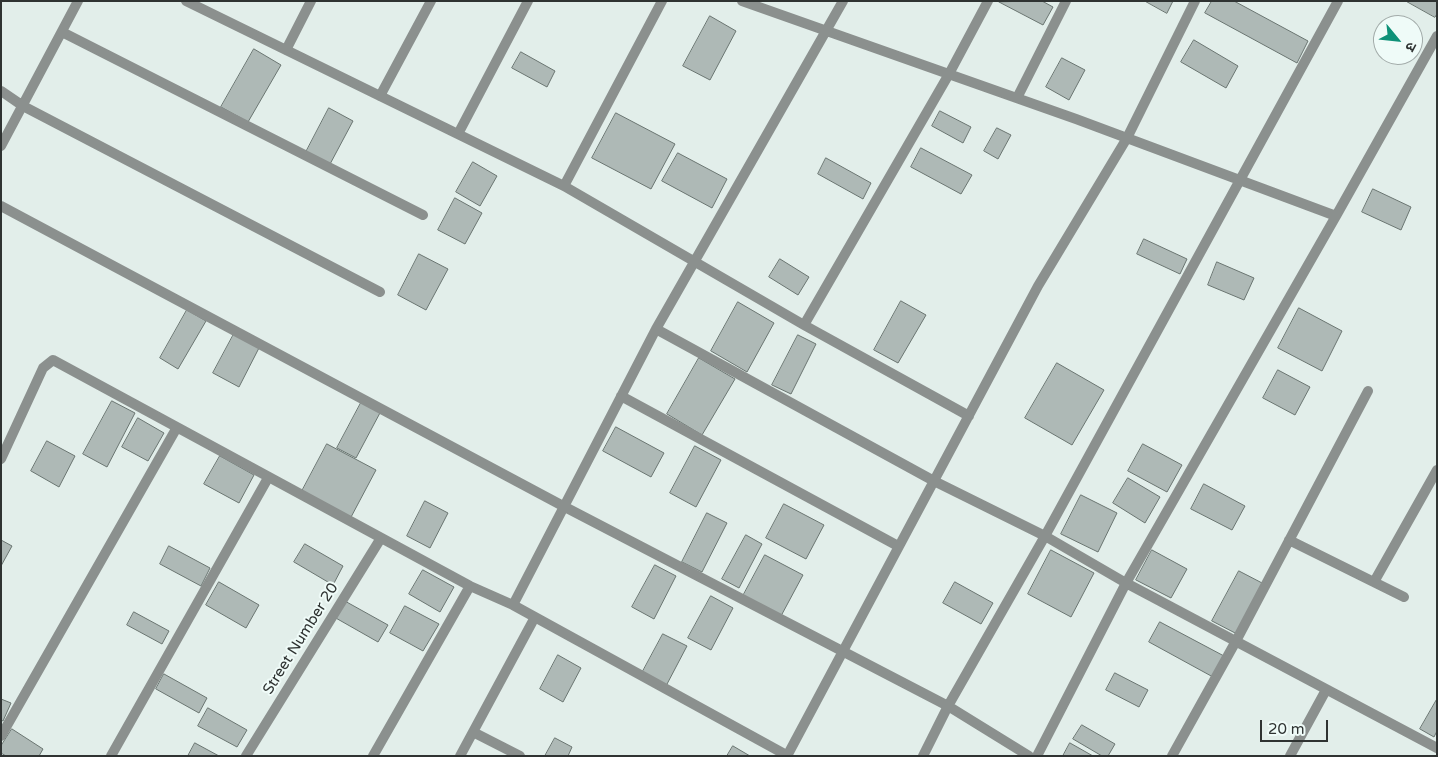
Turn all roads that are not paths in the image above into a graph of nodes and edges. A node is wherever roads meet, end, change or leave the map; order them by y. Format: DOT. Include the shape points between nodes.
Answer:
graph roads {
  1 [pos="78,1"];
  2 [pos="186,1"];
  3 [pos="311,1"];
  4 [pos="431,1"];
  5 [pos="528,1"];
  6 [pos="662,1"];
  7 [pos="742,1"];
  8 [pos="843,1"];
  9 [pos="988,1"];
  10 [pos="1066,1"];
  11 [pos="1195,1"];
  12 [pos="1338,1"];
  13 [pos="756,3"];
  14 [pos="199,4"];
  15 [pos="827,30"];
  16 [pos="62,32"];
  17 [pos="1437,36"];
  18 [pos="286,50"];
  19 [pos="949,74"];
  20 [pos="1,91"];
  21 [pos="380,96"];
  22 [pos="1016,98"];
  23 [pos="22,106"];
  24 [pos="458,134"];
  25 [pos="1127,138"];
  26 [pos="1,146"];
  27 [pos="1241,180"];
  28 [pos="564,186"];
  29 [pos="1,206"];
  30 [pos="423,215"];
  31 [pos="1336,216"];
  32 [pos="695,263"];
  33 [pos="380,292"];
  34 [pos="804,324"];
  35 [pos="656,329"];
  36 [pos="1368,392"];
  37 [pos="621,396"];
  38 [pos="969,416"];
  39 [pos="176,429"];
  40 [pos="1,459"];
  41 [pos="1437,470"];
  42 [pos="268,478"];
  43 [pos="934,481"];
  44 [pos="564,506"];
  45 [pos="1046,536"];
  46 [pos="381,538"];
  47 [pos="1289,540"];
  48 [pos="898,546"];
  49 [pos="1374,582"];
  50 [pos="1126,583"];
  51 [pos="470,586"];
  52 [pos="1404,597"];
  53 [pos="513,604"];
  54 [pos="535,617"];
  55 [pos="1236,641"];
  56 [pos="844,650"];
  57 [pos="1326,690"];
  58 [pos="948,706"];
  59 [pos="473,732"];
  60 [pos="1,736"];
  61 [pos="1437,748"];
  62 [pos="111,756"];
  63 [pos="246,756"];
  64 [pos="373,756"];
  65 [pos="460,756"];
  66 [pos="520,756"];
  67 [pos="788,756"];
  68 [pos="923,756"];
  69 [pos="1030,756"];
  70 [pos="1038,756"];
  71 [pos="1172,756"];
  72 [pos="1290,756"];
  1 -- 16 [label="street"];
  2 -- 14 [label="street"];
  3 -- 18 [label="street"];
  4 -- 21 [label="street"];
  5 -- 24 [label="street"];
  6 -- 28 [label="street"];
  7 -- 13 [label="street"];
  8 -- 15 [label="street"];
  9 -- 19 [label="street"];
  10 -- 22 [label="street"];
  11 -- 25 [label="street"];
  12 -- 27 [label="street"];
  13 -- 15 [label="street"];
  14 -- 18 [label="street"];
  15 -- 19 [label="street"];
  15 -- 32 [label="street"];
  16 -- 23 [label="street"];
  16 -- 30 [label="street"];
  17 -- 31 [label="street"];
  18 -- 21 [label="street"];
  19 -- 22 [label="street"];
  19 -- 34 [label="street"];
  20 -- 23 [label="street"];
  21 -- 24 [label="street"];
  22 -- 25 [label="street"];
  23 -- 26 [label="street"];
  23 -- 33 [label="street"];
  24 -- 28 [label="street"];
  25 -- 27 [label="street"];
  25 -- 38 [label="street" via="1038,286"];
  27 -- 31 [label="street"];
  27 -- 45 [label="street"];
  28 -- 32 [label="street"];
  29 -- 44 [label="street"];
  31 -- 50 [label="street"];
  32 -- 34 [label="street"];
  32 -- 35 [label="street"];
  34 -- 38 [label="street"];
  35 -- 37 [label="street"];
  35 -- 43 [label="street"];
  36 -- 47 [label="street"];
  37 -- 44 [label="street"];
  37 -- 48 [label="street"];
  38 -- 43 [label="street"];
  39 -- 40 [label="street" via="52,360 43,368"];
  39 -- 42 [label="street"];
  39 -- 60 [label="street"];
  41 -- 49 [label="street"];
  42 -- 46 [label="street"];
  42 -- 62 [label="street"];
  43 -- 45 [label="street"];
  43 -- 48 [label="street"];
  44 -- 53 [label="street"];
  44 -- 56 [label="street"];
  45 -- 50 [label="street"];
  45 -- 58 [label="street"];
  46 -- 51 [label="street"];
  46 -- 63 [label="street, Street Number 20"];
  47 -- 49 [label="street"];
  47 -- 55 [label="street"];
  48 -- 56 [label="street"];
  49 -- 52 [label="street"];
  50 -- 55 [label="street"];
  50 -- 70 [label="street"];
  51 -- 53 [label="street"];
  51 -- 64 [label="street"];
  53 -- 54 [label="street"];
  54 -- 59 [label="street"];
  54 -- 67 [label="street"];
  55 -- 57 [label="street"];
  55 -- 71 [label="street"];
  56 -- 58 [label="street"];
  56 -- 67 [label="street"];
  57 -- 61 [label="street"];
  57 -- 72 [label="street"];
  58 -- 68 [label="street"];
  58 -- 69 [label="street"];
  59 -- 65 [label="street"];
  59 -- 66 [label="street"];
}
